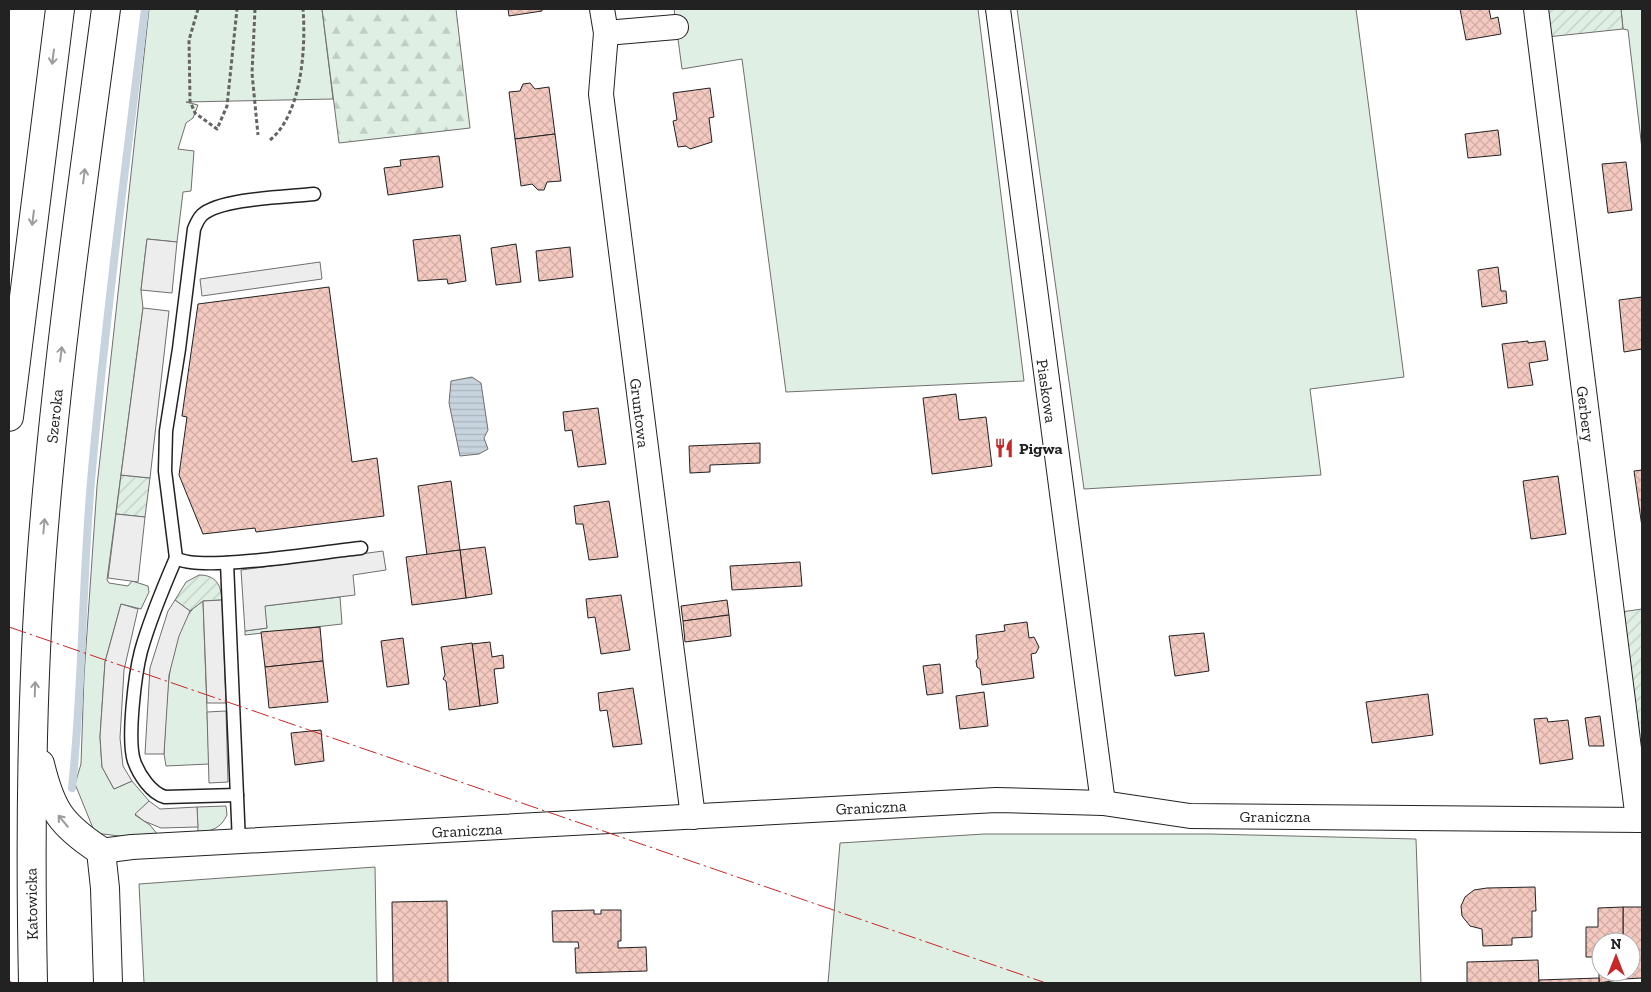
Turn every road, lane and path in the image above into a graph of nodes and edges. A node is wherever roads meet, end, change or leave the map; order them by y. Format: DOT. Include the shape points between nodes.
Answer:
graph roads {
  1 [pos="60,9"];
  2 [pos="106,9"];
  3 [pos="198,9"];
  4 [pos="237,9"];
  5 [pos="255,9"];
  6 [pos="303,9"];
  7 [pos="602,9"];
  8 [pos="998,9"];
  9 [pos="1536,9"];
  10 [pos="676,27"];
  11 [pos="606,33"];
  12 [pos="258,135"];
  13 [pos="270,140"];
  14 [pos="314,194"];
  15 [pos="9,417"];
  16 [pos="361,548"];
  17 [pos="176,558"];
  18 [pos="227,563"];
  19 [pos="33,737"];
  20 [pos="237,795"];
  21 [pos="1103,803"];
  22 [pos="694,818"];
  23 [pos="1640,820"];
  24 [pos="30,825"];
  25 [pos="240,843"];
  26 [pos="101,851"];
  27 [pos="33,983"];
  28 [pos="108,983"];
  1 -- 15 [label="main road, one-way"];
  19 -- 2 [label="main road, Szeroka, one-way" via="42,551 55,403"];
  3 -- 4 [label="path" via="189,40 190,101 195,113 217,129 227,106"];
  5 -- 12 [label="path" via="252,73"];
  6 -- 13 [label="path" via="305,46 301,72 281,131"];
  7 -- 11 [label="street, Gruntowa"];
  8 -- 21 [label="street, Piaskowa"];
  9 -- 23 [label="street, Gerbery"];
  10 -- 11 [label="street"];
  11 -- 22 [label="street, Gruntowa" via="601,94"];
  14 -- 17 [label="lane" via="214,208 201,216 194,228 166,431 165,470"];
  16 -- 18 [label="lane"];
  17 -- 18 [label="lane" via="182,562"];
  17 -- 20 [label="lane" via="152,615 141,653 134,693 134,760 158,795"];
  18 -- 20 [label="lane"];
  19 -- 24 [label="main road, Szeroka"];
  26 -- 19 [label="main road, one-way" via="74,834 57,814 47,792"];
  20 -- 25 [label="lane"];
  21 -- 22 [label="street, Graniczna" via="996,800"];
  21 -- 23 [label="street, Graniczna" via="1190,816"];
  22 -- 25 [label="street, Graniczna"];
  24 -- 27 [label="main road, Katowicka"];
  25 -- 26 [label="street, Graniczna"];
  26 -- 28 [label="main road"];
}
